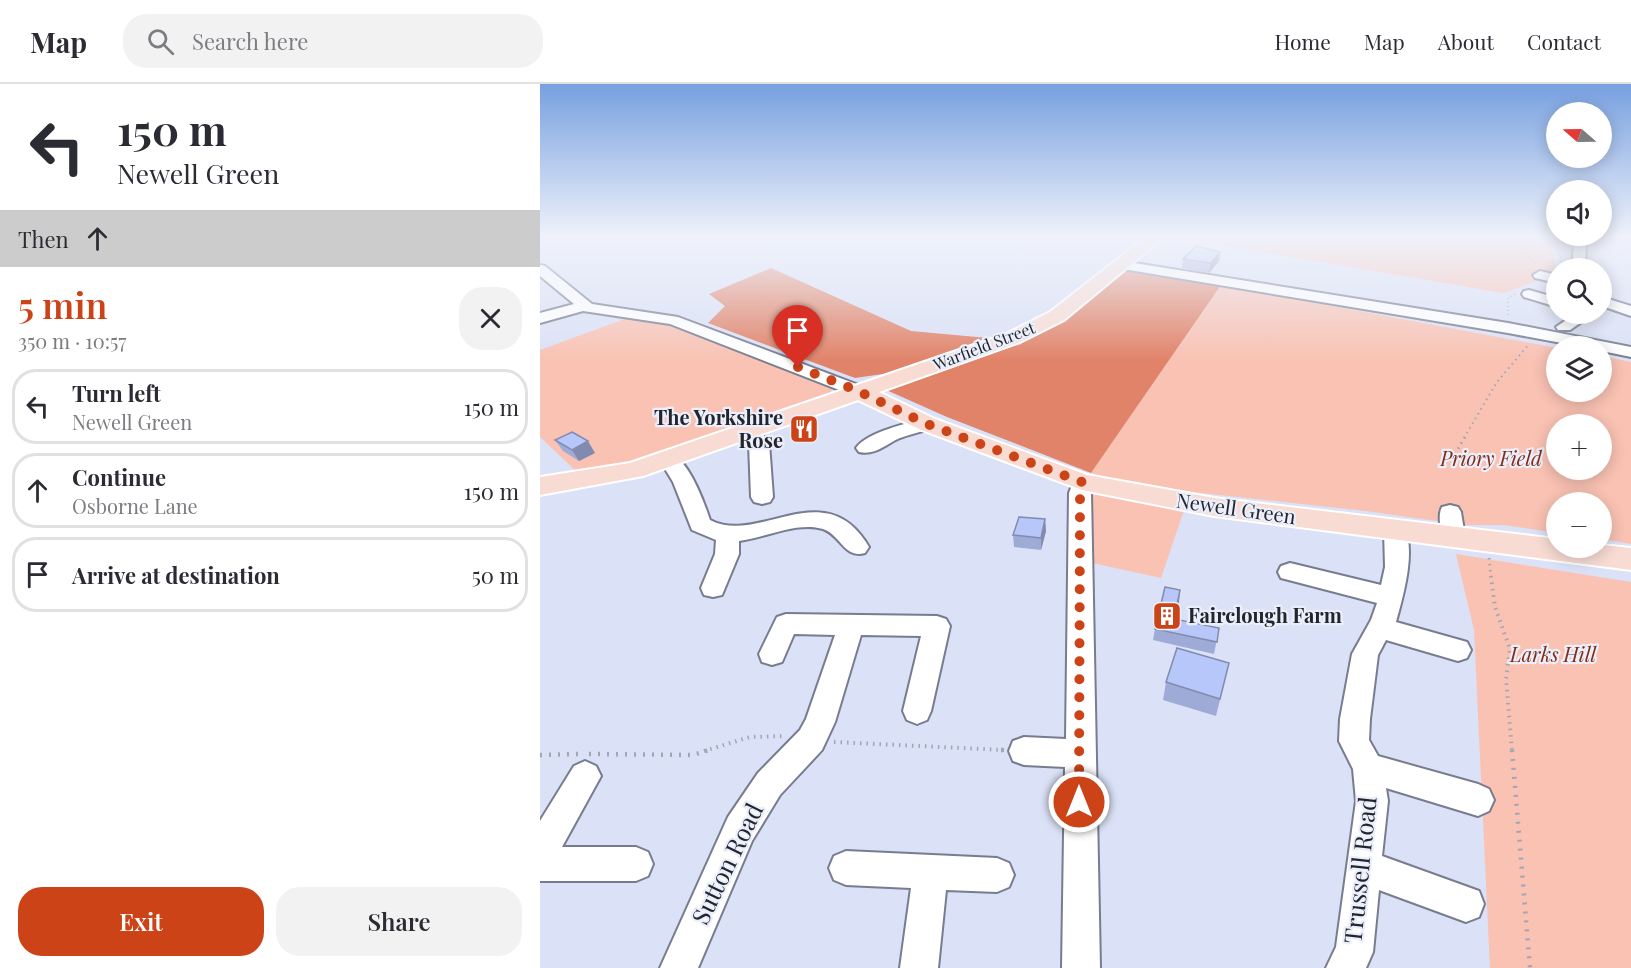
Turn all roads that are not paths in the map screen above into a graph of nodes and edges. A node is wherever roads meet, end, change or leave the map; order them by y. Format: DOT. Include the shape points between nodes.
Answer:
graph roads {
  1 [pos="551,278"];
  2 [pos="1105,278"];
  3 [pos="1203,278"];
  4 [pos="1529,294"];
  5 [pos="1546,299"];
  6 [pos="1612,305"];
  7 [pos="585,306"];
  8 [pos="1631,312"];
  9 [pos="540,318"];
  10 [pos="1568,324"];
  11 [pos="1563,327"];
  12 [pos="1631,352"];
  13 [pos="858,391"];
  14 [pos="927,424"];
  15 [pos="749,429"];
  16 [pos="866,448"];
  17 [pos="669,459"];
  18 [pos="1082,482"];
  19 [pos="540,486"];
  20 [pos="762,497"];
  21 [pos="1395,530"];
  22 [pos="727,543"];
  23 [pos="858,547"];
  24 [pos="1631,559"];
  25 [pos="1290,572"];
  26 [pos="713,588"];
  27 [pos="1390,597"];
  28 [pos="851,624"];
  29 [pos="1380,628"];
  30 [pos="1458,650"];
  31 [pos="772,654"];
  32 [pos="917,711"];
  33 [pos="1024,751"];
  34 [pos="1079,754"];
  35 [pos="1368,768"];
  36 [pos="585,776"];
  37 [pos="1478,800"];
  38 [pos="540,853"];
  39 [pos="540,864"];
  40 [pos="636,864"];
  41 [pos="1364,867"];
  42 [pos="846,868"];
  43 [pos="931,872"];
  44 [pos="997,875"];
  45 [pos="1466,904"];
  46 [pos="679,968"];
  47 [pos="919,968"];
  48 [pos="1081,968"];
  49 [pos="1345,968"];
  1 -- 7 [label="street"];
  2 -- 13 [label="main road, Warfield Street" via="1057,316 1013,338"];
  3 -- 12 [label="street"];
  4 -- 5 [label="street"];
  6 -- 8 [label="street"];
  7 -- 9 [label="street"];
  7 -- 13 [label="street" via="673,320"];
  10 -- 11 [label="street"];
  13 -- 14 [label="main road, Newell Green"];
  13 -- 15 [label="main road, Warfield Street"];
  14 -- 16 [label="street" via="893,434"];
  14 -- 18 [label="main road, Newell Green"];
  15 -- 17 [label="main road, Warfield Street"];
  15 -- 20 [label="street" via="759,443"];
  17 -- 19 [label="main road, Warfield Street" via="634,470"];
  17 -- 22 [label="street" via="693,502 700,525 718,533"];
  18 -- 21 [label="main road, Newell Green" via="1214,507"];
  18 -- 34 [label="street"];
  21 -- 24 [label="main road, Newell Green" via="1452,524"];
  21 -- 27 [label="street, Trussell Road" via="1397,567"];
  22 -- 23 [label="street" via="809,520 830,523"];
  22 -- 26 [label="street"];
  25 -- 27 [label="street"];
  27 -- 29 [label="street, Trussell Road"];
  28 -- 31 [label="street" via="786,624"];
  28 -- 32 [label="street" via="937,626"];
  28 -- 46 [label="street, Sutton Road" via="820,722 740,829"];
  29 -- 30 [label="street"];
  29 -- 35 [label="street, Trussell Road" via="1365,654 1355,719 1354,741"];
  33 -- 34 [label="street"];
  34 -- 48 [label="street"];
  35 -- 37 [label="street"];
  35 -- 41 [label="street, Trussell Road" via="1372,801"];
  36 -- 38 [label="street"];
  39 -- 40 [label="street"];
  41 -- 45 [label="street"];
  41 -- 49 [label="street, Trussell Road" via="1354,952"];
  42 -- 43 [label="street"];
  43 -- 44 [label="street"];
  43 -- 47 [label="street"];
}
